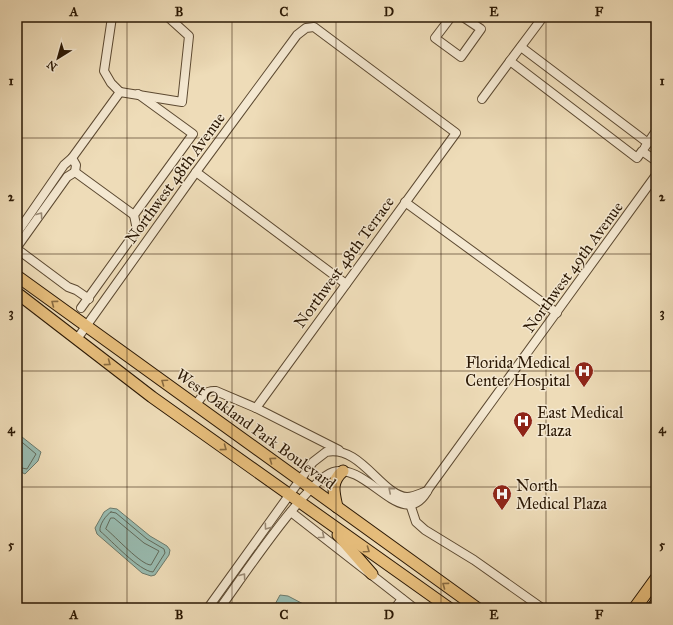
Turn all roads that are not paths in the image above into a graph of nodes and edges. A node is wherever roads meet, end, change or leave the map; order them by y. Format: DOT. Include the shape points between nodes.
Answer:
graph roads {
  1 [pos="112,17"];
  2 [pos="168,17"];
  3 [pos="451,17"];
  4 [pos="463,17"];
  5 [pos="543,17"];
  6 [pos="298,35"];
  7 [pos="521,47"];
  8 [pos="510,61"];
  9 [pos="120,92"];
  10 [pos="138,94"];
  11 [pos="482,99"];
  12 [pos="656,132"];
  13 [pos="648,143"];
  14 [pos="642,151"];
  15 [pos="72,158"];
  16 [pos="656,162"];
  17 [pos="75,172"];
  18 [pos="196,172"];
  19 [pos="656,175"];
  20 [pos="405,202"];
  21 [pos="134,215"];
  22 [pos="17,233"];
  23 [pos="17,248"];
  24 [pos="17,276"];
  25 [pos="346,284"];
  26 [pos="17,293"];
  27 [pos="88,299"];
  28 [pos="81,308"];
  29 [pos="557,313"];
  30 [pos="85,326"];
  31 [pos="77,339"];
  32 [pos="196,405"];
  33 [pos="256,408"];
  34 [pos="346,454"];
  35 [pos="343,471"];
  36 [pos="301,481"];
  37 [pos="312,489"];
  38 [pos="428,491"];
  39 [pos="290,496"];
  40 [pos="300,503"];
  41 [pos="410,504"];
  42 [pos="338,507"];
  43 [pos="291,512"];
  44 [pos="323,520"];
  45 [pos="372,574"];
  46 [pos="656,579"];
  47 [pos="402,598"];
  48 [pos="656,604"];
  49 [pos="208,608"];
  50 [pos="220,608"];
  51 [pos="395,608"];
  52 [pos="414,608"];
  53 [pos="449,608"];
  54 [pos="477,608"];
  55 [pos="542,608"];
  56 [pos="635,608"];
  57 [pos="653,608"];
  1 -- 9 [label="street" via="104,71"];
  2 -- 10 [label="street" via="190,36 182,102"];
  3 -- 4 [label="street" via="435,38 461,57 480,29"];
  5 -- 7 [label="street"];
  6 -- 18 [label="street, Northwest 48th Avenue"];
  6 -- 20 [label="street, Northwest 48th Terrace" via="306,28 314,26 456,132"];
  7 -- 8 [label="street"];
  7 -- 13 [label="street"];
  8 -- 11 [label="street"];
  8 -- 14 [label="street" via="637,158"];
  9 -- 10 [label="street"];
  9 -- 15 [label="street"];
  10 -- 21 [label="street, Northwest 48th Avenue" via="193,134"];
  12 -- 13 [label="street"];
  13 -- 14 [label="street"];
  14 -- 16 [label="street"];
  15 -- 17 [label="street" via="76,165"];
  15 -- 22 [label="street" via="64,165"];
  17 -- 21 [label="street"];
  23 -- 17 [label="street, one-way" via="68,177"];
  18 -- 25 [label="street"];
  18 -- 30 [label="street, Northwest 48th Avenue"];
  19 -- 29 [label="street, Northwest 49th Avenue"];
  20 -- 25 [label="street, Northwest 48th Terrace"];
  20 -- 29 [label="street"];
  21 -- 27 [label="street, Northwest 48th Avenue" via="138,230"];
  23 -- 27 [label="street"];
  30 -- 24 [label="main road, West Oakland Park Boulevard, one-way"];
  25 -- 33 [label="street, Northwest 48th Terrace"];
  26 -- 31 [label="main road"];
  27 -- 28 [label="street, Northwest 48th Avenue"];
  29 -- 38 [label="street, Northwest 49th Avenue"];
  30 -- 31 [label="street, Northwest 48th Avenue"];
  32 -- 30 [label="main road, West Oakland Park Boulevard, one-way"];
  31 -- 39 [label="main road, one-way" via="152,397"];
  32 -- 33 [label="street" via="209,391 216,391"];
  36 -- 32 [label="main road, West Oakland Park Boulevard, one-way"];
  33 -- 34 [label="street"];
  34 -- 36 [label="street" via="326,452 314,462"];
  38 -- 34 [label="street, one-way" via="413,496 396,494 375,474"];
  35 -- 37 [label="street" via="331,473"];
  35 -- 41 [label="street" via="365,479 393,501"];
  35 -- 42 [label="main road" via="333,486"];
  36 -- 37 [label="main road, West Oakland Park Boulevard"];
  36 -- 39 [label="street"];
  37 -- 40 [label="street"];
  37 -- 42 [label="main road, West Oakland Park Boulevard"];
  38 -- 41 [label="street, Northwest 49th Avenue" via="421,499"];
  39 -- 40 [label="main road"];
  39 -- 49 [label="street, one-way"];
  40 -- 43 [label="street"];
  40 -- 44 [label="main road"];
  41 -- 55 [label="street" via="416,522 425,530 474,560"];
  54 -- 42 [label="main road, West Oakland Park Boulevard, one-way"];
  43 -- 45 [label="street, one-way"];
  50 -- 43 [label="street, one-way"];
  44 -- 45 [label="main road"];
  44 -- 53 [label="main road, one-way"];
  45 -- 47 [label="street"];
  46 -- 56 [label="highway"];
  47 -- 51 [label="street"];
  47 -- 52 [label="street"];
  48 -- 57 [label="highway"];
}
